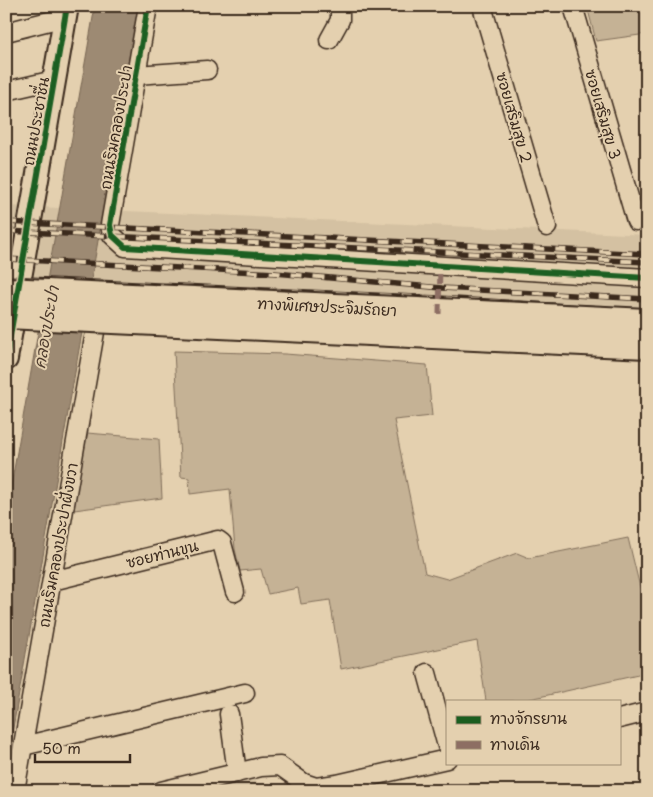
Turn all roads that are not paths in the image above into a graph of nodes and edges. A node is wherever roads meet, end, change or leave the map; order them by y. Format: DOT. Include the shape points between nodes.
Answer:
graph roads {
  1 [pos="148,6"];
  2 [pos="340,6"];
  3 [pos="482,6"];
  4 [pos="573,6"];
  5 [pos="66,12"];
  6 [pos="6,32"];
  7 [pos="330,40"];
  8 [pos="207,70"];
  9 [pos="136,75"];
  10 [pos="54,80"];
  11 [pos="6,91"];
  12 [pos="636,221"];
  13 [pos="547,227"];
  14 [pos="647,278"];
  15 [pos="6,291"];
  16 [pos="100,300"];
  17 [pos="8,321"];
  18 [pos="647,322"];
  19 [pos="647,346"];
  20 [pos="6,359"];
  21 [pos="52,581"];
  22 [pos="235,592"];
  23 [pos="427,673"];
  24 [pos="245,693"];
  25 [pos="647,712"];
  26 [pos="229,714"];
  27 [pos="620,719"];
  28 [pos="446,742"];
  29 [pos="23,746"];
  30 [pos="446,759"];
  31 [pos="237,773"];
  32 [pos="15,791"];
  33 [pos="161,791"];
  1 -- 9 [label="street, ถนนริมคลองประปา"];
  2 -- 7 [label="street" via="340,20"];
  3 -- 13 [label="street, ซอยเสริมสุข 2"];
  4 -- 12 [label="street, ซอยเสริมสุข 3"];
  5 -- 6 [label="street"];
  5 -- 10 [label="main road, ถนนประชาชื่น"];
  8 -- 9 [label="street"];
  9 -- 14 [label="street, ถนนริมคลองประปา" via="110,225 112,235 125,247"];
  10 -- 11 [label="street"];
  10 -- 17 [label="main road, ถนนประชาชื่น"];
  15 -- 18 [label="highway, ทางพิเศษประจิมรัถยา, bridge"];
  16 -- 21 [label="street, ถนนริมคลองประปาฝั่งขวา"];
  17 -- 19 [label="highway, ทางพิเศษประจิมรัถยา, bridge"];
  17 -- 20 [label="main road, ถนนประชาชื่น"];
  21 -- 22 [label="street, ซอยท่านขุน" via="218,540 222,542"];
  21 -- 29 [label="street, ถนนริมคลองประปาฝั่งขวา"];
  23 -- 28 [label="street"];
  24 -- 29 [label="street"];
  25 -- 27 [label="street"];
  26 -- 31 [label="street"];
  29 -- 32 [label="street, ถนนริมคลองประปาฝั่งขวา"];
  30 -- 31 [label="street" via="316,787 304,783 280,766"];
  31 -- 33 [label="street"];
}
